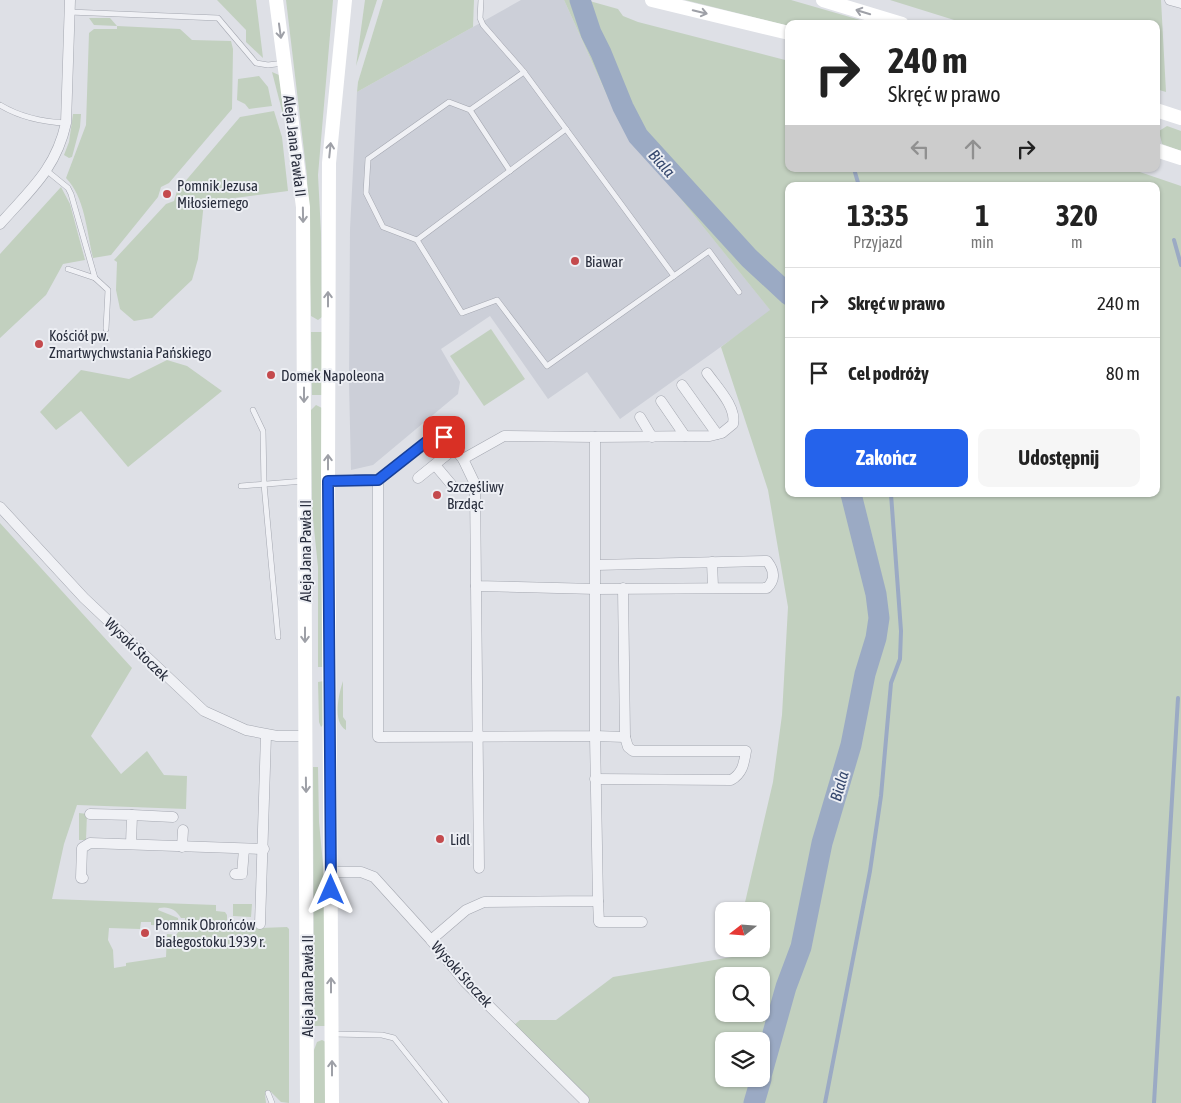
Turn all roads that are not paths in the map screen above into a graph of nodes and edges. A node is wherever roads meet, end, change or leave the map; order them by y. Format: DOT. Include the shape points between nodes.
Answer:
graph roads {
  1 [pos="70,0"];
  2 [pos="276,0"];
  3 [pos="345,0"];
  4 [pos="481,0"];
  5 [pos="652,0"];
  6 [pos="823,0"];
  7 [pos="1170,0"];
  8 [pos="1181,3"];
  9 [pos="69,12"];
  10 [pos="889,20"];
  11 [pos="785,33"];
  12 [pos="284,63"];
  13 [pos="524,72"];
  14 [pos="0,105"];
  15 [pos="470,110"];
  16 [pos="66,123"];
  17 [pos="566,129"];
  18 [pos="1160,151"];
  19 [pos="1181,158"];
  20 [pos="46,170"];
  21 [pos="510,171"];
  22 [pos="0,224"];
  23 [pos="417,240"];
  24 [pos="68,269"];
  25 [pos="674,276"];
  26 [pos="95,278"];
  27 [pos="739,292"];
  28 [pos="106,329"];
  29 [pos="707,373"];
  30 [pos="682,385"];
  31 [pos="661,401"];
  32 [pos="253,410"];
  33 [pos="640,418"];
  34 [pos="717,434"];
  35 [pos="685,436"];
  36 [pos="595,437"];
  37 [pos="652,437"];
  38 [pos="454,449"];
  39 [pos="463,460"];
  40 [pos="435,465"];
  41 [pos="418,478"];
  42 [pos="355,480"];
  43 [pos="378,480"];
  44 [pos="304,481"];
  45 [pos="328,481"];
  46 [pos="264,484"];
  47 [pos="451,484"];
  48 [pos="240,486"];
  49 [pos="0,507"];
  50 [pos="712,562"];
  51 [pos="596,565"];
  52 [pos="476,586"];
  53 [pos="713,587"];
  54 [pos="623,588"];
  55 [pos="596,589"];
  56 [pos="278,637"];
  57 [pos="306,673"];
  58 [pos="330,673"];
  59 [pos="266,735"];
  60 [pos="477,735"];
  61 [pos="306,736"];
  62 [pos="595,736"];
  63 [pos="625,737"];
  64 [pos="330,738"];
  65 [pos="595,779"];
  66 [pos="90,814"];
  67 [pos="132,816"];
  68 [pos="173,817"];
  69 [pos="183,830"];
  70 [pos="131,844"];
  71 [pos="182,847"];
  72 [pos="244,848"];
  73 [pos="264,849"];
  74 [pos="479,868"];
  75 [pos="331,872"];
  76 [pos="235,874"];
  77 [pos="83,878"];
  78 [pos="598,901"];
  79 [pos="642,922"];
  80 [pos="260,924"];
  81 [pos="431,940"];
  82 [pos="307,1034"];
  83 [pos="332,1034"];
  84 [pos="268,1093"];
  85 [pos="584,1100"];
  86 [pos="272,1103"];
  87 [pos="307,1103"];
  88 [pos="332,1103"];
  89 [pos="446,1103"];
  1 -- 9 [label="street"];
  2 -- 12 [label="main road, Aleja Jana Pawła II, one-way"];
  45 -- 3 [label="main road, Aleja Jana Pawła II, one-way" via="328,163"];
  4 -- 13 [label="lane" via="480,18 484,25"];
  5 -- 11 [label="main road, one-way"];
  10 -- 6 [label="main road, one-way"];
  7 -- 8 [label="street"];
  9 -- 12 [label="lane" via="218,18 256,63"];
  9 -- 16 [label="street"];
  12 -- 44 [label="main road, Aleja Jana Pawła II, one-way" via="303,207"];
  13 -- 15 [label="lane"];
  13 -- 17 [label="lane"];
  14 -- 16 [label="lane" via="12,113"];
  15 -- 21 [label="lane"];
  15 -- 23 [label="lane" via="449,102 368,159 366,193 383,227"];
  16 -- 20 [label="street" via="56,156"];
  17 -- 21 [label="lane"];
  17 -- 25 [label="lane"];
  18 -- 19 [label="main road"];
  20 -- 22 [label="street"];
  20 -- 26 [label="lane" via="71,194"];
  21 -- 23 [label="lane"];
  23 -- 25 [label="lane" via="462,313 497,300 547,366"];
  24 -- 26 [label="lane"];
  25 -- 27 [label="lane" via="709,250"];
  26 -- 28 [label="lane" via="108,290"];
  29 -- 34 [label="street" via="734,416 733,424"];
  30 -- 34 [label="street"];
  31 -- 35 [label="street"];
  32 -- 46 [label="lane" via="263,431"];
  33 -- 37 [label="street"];
  34 -- 35 [label="street"];
  35 -- 37 [label="street"];
  36 -- 37 [label="street"];
  36 -- 39 [label="street" via="504,436"];
  36 -- 51 [label="street"];
  38 -- 39 [label="street"];
  38 -- 40 [label="street"];
  38 -- 43 [label="street" via="444,437 430,439"];
  39 -- 52 [label="street" via="475,484"];
  40 -- 41 [label="street"];
  40 -- 47 [label="street"];
  42 -- 43 [label="street"];
  42 -- 45 [label="lane"];
  43 -- 60 [label="street" via="378,737"];
  44 -- 46 [label="lane"];
  44 -- 57 [label="main road, Aleja Jana Pawła II, one-way"];
  45 -- 58 [label="main road, Aleja Jana Pawła II"];
  46 -- 48 [label="lane"];
  46 -- 56 [label="lane"];
  49 -- 59 [label="street, Wysoki Stoczek" via="84,598 189,699 227,723"];
  50 -- 51 [label="street"];
  50 -- 53 [label="street"];
  50 -- 53 [label="street" via="767,561 774,575 772,584 767,588"];
  51 -- 55 [label="street"];
  52 -- 55 [label="street"];
  52 -- 60 [label="street"];
  53 -- 54 [label="street"];
  54 -- 55 [label="street"];
  54 -- 63 [label="street"];
  55 -- 62 [label="street"];
  57 -- 58 [label="main road"];
  57 -- 61 [label="main road, Aleja Jana Pawła II"];
  58 -- 64 [label="main road, Aleja Jana Pawła II"];
  59 -- 61 [label="street, Wysoki Stoczek"];
  59 -- 73 [label="street"];
  60 -- 62 [label="street"];
  60 -- 74 [label="street"];
  61 -- 64 [label="main road"];
  61 -- 82 [label="main road, Aleja Jana Pawła II, one-way"];
  62 -- 63 [label="street"];
  62 -- 65 [label="street"];
  63 -- 65 [label="street" via="633,751 746,751 739,775 731,780"];
  64 -- 75 [label="main road, Aleja Jana Pawła II"];
  65 -- 78 [label="street"];
  66 -- 67 [label="street"];
  67 -- 68 [label="street"];
  67 -- 70 [label="street"];
  69 -- 71 [label="street"];
  70 -- 71 [label="street"];
  70 -- 77 [label="street" via="90,843 82,848 80,878"];
  71 -- 72 [label="street"];
  72 -- 73 [label="street"];
  72 -- 76 [label="street" via="242,874"];
  73 -- 80 [label="street"];
  75 -- 81 [label="street, Wysoki Stoczek" via="361,872 374,877"];
  83 -- 75 [label="main road, Aleja Jana Pawła II, one-way"];
  78 -- 79 [label="street" via="599,922"];
  78 -- 81 [label="street" via="484,902 466,910"];
  81 -- 85 [label="street, Wysoki Stoczek" via="465,982"];
  82 -- 83 [label="main road"];
  82 -- 87 [label="main road, Aleja Jana Pawła II"];
  88 -- 83 [label="main road, Aleja Jana Pawła II, one-way"];
  83 -- 89 [label="lane" via="382,1034 394,1038"];
  84 -- 86 [label="lane"];
}
